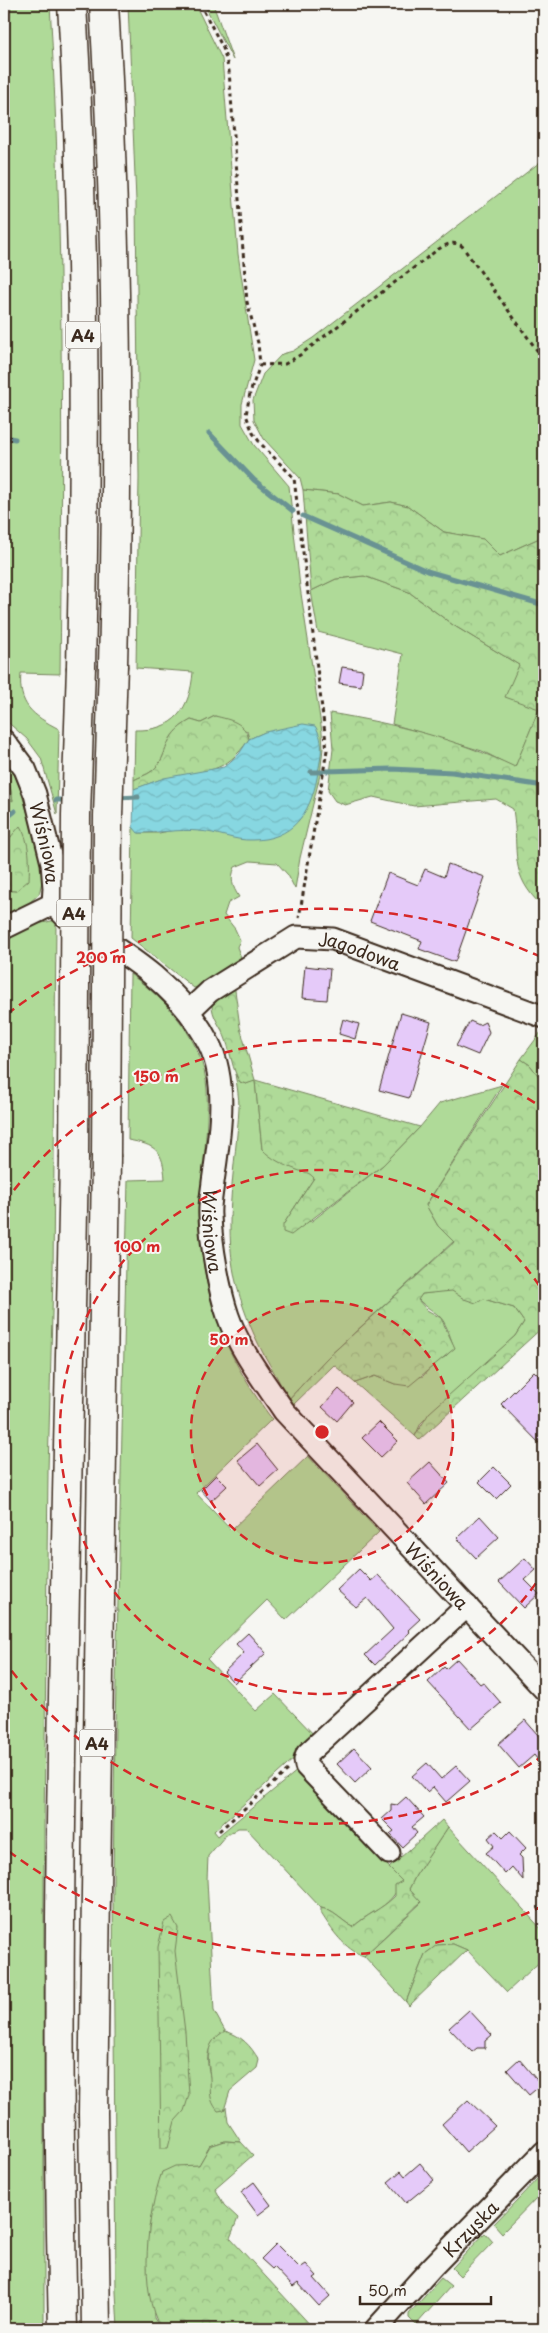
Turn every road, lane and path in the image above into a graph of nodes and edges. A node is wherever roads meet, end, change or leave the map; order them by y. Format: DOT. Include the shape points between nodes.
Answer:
graph roads {
  1 [pos="72,4"];
  2 [pos="104,4"];
  3 [pos="200,4"];
  4 [pos="544,360"];
  5 [pos="260,365"];
  6 [pos="4,741"];
  7 [pos="53,904"];
  8 [pos="4,928"];
  9 [pos="296,937"];
  10 [pos="189,1012"];
  11 [pos="544,1017"];
  12 [pos="468,1606"];
  13 [pos="544,1689"];
  14 [pos="305,1760"];
  15 [pos="219,1831"];
  16 [pos="389,1853"];
  17 [pos="544,2152"];
  18 [pos="63,2329"];
  19 [pos="96,2329"];
  20 [pos="376,2329"];
  1 -- 18 [label="highway, A4, bridge" via="78,138 84,468 76,805 74,1159 62,1824 60,2115"];
  2 -- 19 [label="highway, A4, bridge" via="111,148 116,556 108,816 92,2113"];
  3 -- 5 [label="path" via="223,48 229,71 247,302"];
  4 -- 5 [label="path" via="456,242 437,250 300,355 285,364"];
  5 -- 9 [label="path" via="246,415 261,444 294,478 327,750"];
  6 -- 7 [label="street, Wiśniowa" via="25,769 35,794 52,863"];
  7 -- 8 [label="street"];
  7 -- 10 [label="street, Wiśniowa" via="64,915 160,980"];
  9 -- 10 [label="street, Jagodowa" via="210,991"];
  9 -- 11 [label="street, Jagodowa" via="333,939"];
  10 -- 12 [label="street, Wiśniowa" via="209,1045 218,1082 221,1118 210,1215 228,1317 250,1361 284,1411"];
  12 -- 13 [label="street, Wiśniowa"];
  12 -- 14 [label="street" via="307,1754"];
  14 -- 15 [label="path" via="294,1765"];
  14 -- 16 [label="street" via="306,1766"];
  17 -- 20 [label="street, Krzyska"];
}
